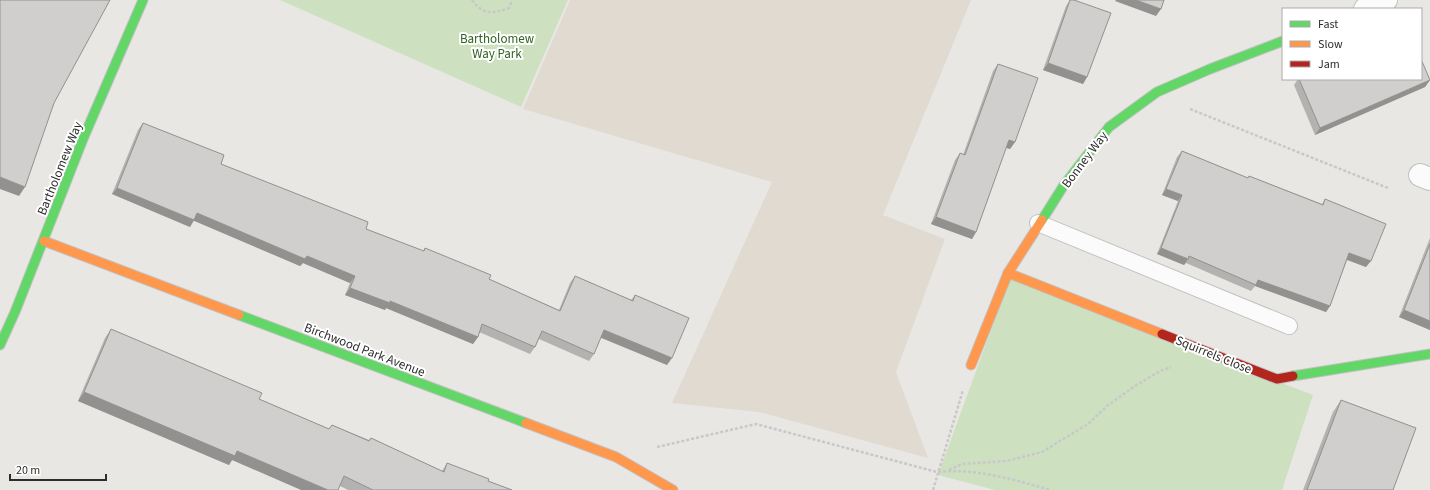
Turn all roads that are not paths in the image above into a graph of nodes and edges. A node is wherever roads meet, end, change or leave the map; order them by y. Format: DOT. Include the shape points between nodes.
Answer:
graph roads {
  1 [pos="143,0"];
  2 [pos="1386,0"];
  3 [pos="1367,8"];
  4 [pos="1282,41"];
  5 [pos="1038,223"];
  6 [pos="44,241"];
  7 [pos="1008,273"];
  8 [pos="1288,326"];
  9 [pos="0,345"];
  10 [pos="1430,354"];
  11 [pos="971,365"];
  12 [pos="673,490"];
  1 -- 6 [label="street, Bartholomew Way" via="83,139"];
  2 -- 3 [label="street"];
  4 -- 5 [label="street, Bonney Way" via="1157,92 1109,127"];
  5 -- 7 [label="street, Bonney Way"];
  5 -- 8 [label="lane"];
  6 -- 9 [label="street, Bartholomew Way"];
  6 -- 12 [label="street, Birchwood Park Avenue" via="616,457"];
  7 -- 10 [label="street, Squirrels Close" via="1277,379"];
  7 -- 11 [label="street, Bonney Way"];
}
